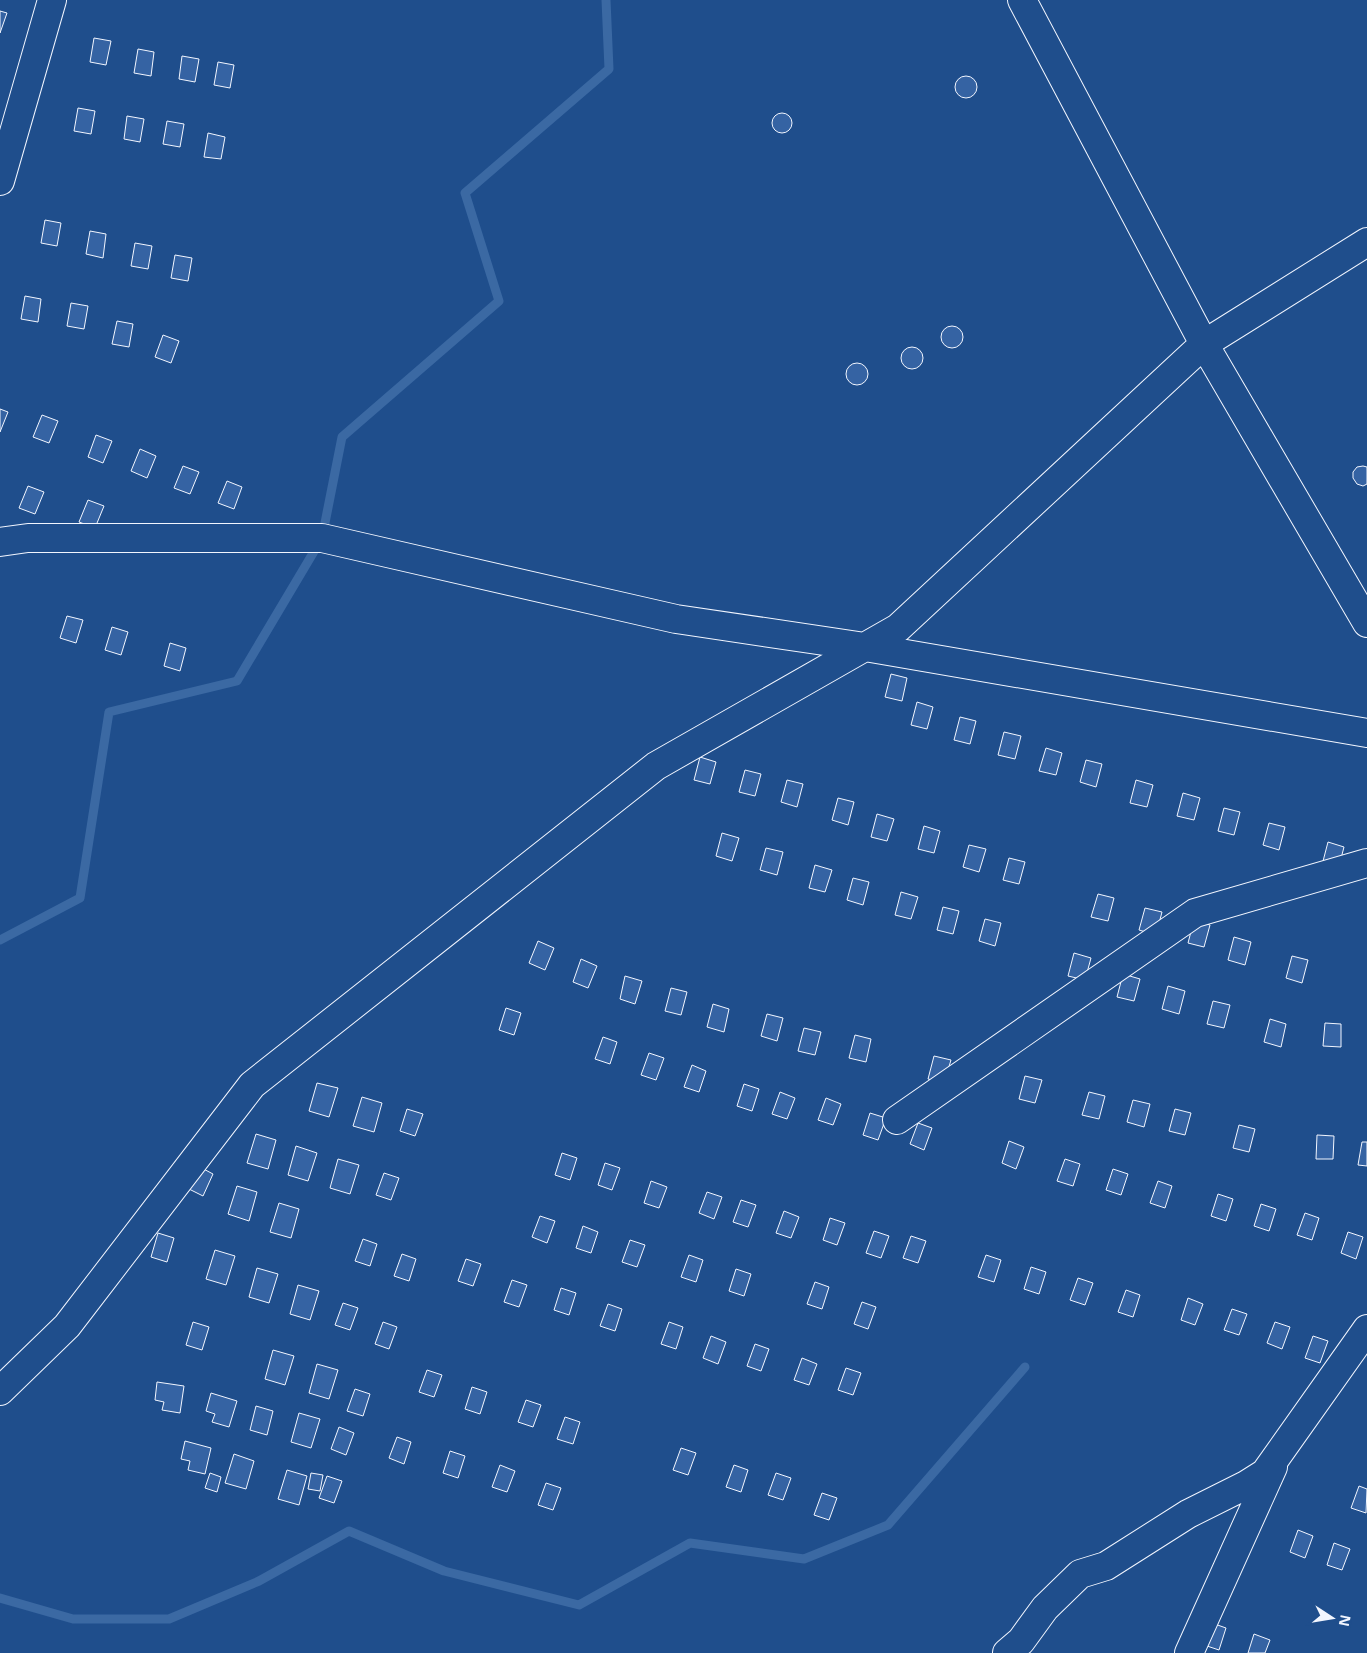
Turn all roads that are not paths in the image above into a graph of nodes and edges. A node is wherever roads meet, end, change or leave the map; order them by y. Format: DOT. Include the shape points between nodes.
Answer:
graph roads {
  1 [pos="52,0"];
  2 [pos="1022,0"];
  3 [pos="0,181"];
  4 [pos="1367,242"];
  5 [pos="1204,344"];
  6 [pos="0,542"];
  7 [pos="1367,623"];
  8 [pos="865,647"];
  9 [pos="1367,733"];
  10 [pos="1367,863"];
  11 [pos="897,1120"];
  12 [pos="1367,1329"];
  13 [pos="0,1391"];
  14 [pos="1281,1450"];
  15 [pos="1007,1653"];
  16 [pos="1189,1653"];
  1 -- 3 [label="street"];
  2 -- 5 [label="street"];
  4 -- 5 [label="street"];
  5 -- 7 [label="street"];
  5 -- 8 [label="street" via="898,628"];
  6 -- 8 [label="street" via="28,538 322,538 676,619"];
  8 -- 9 [label="street"];
  8 -- 13 [label="street" via="656,766 252,1085 67,1326"];
  10 -- 11 [label="street" via="1195,913"];
  12 -- 14 [label="street"];
  14 -- 15 [label="street" via="1265,1473 1246,1486 1188,1514 1106,1566 1080,1574 1045,1608 1021,1641"];
  14 -- 16 [label="street"];
}
